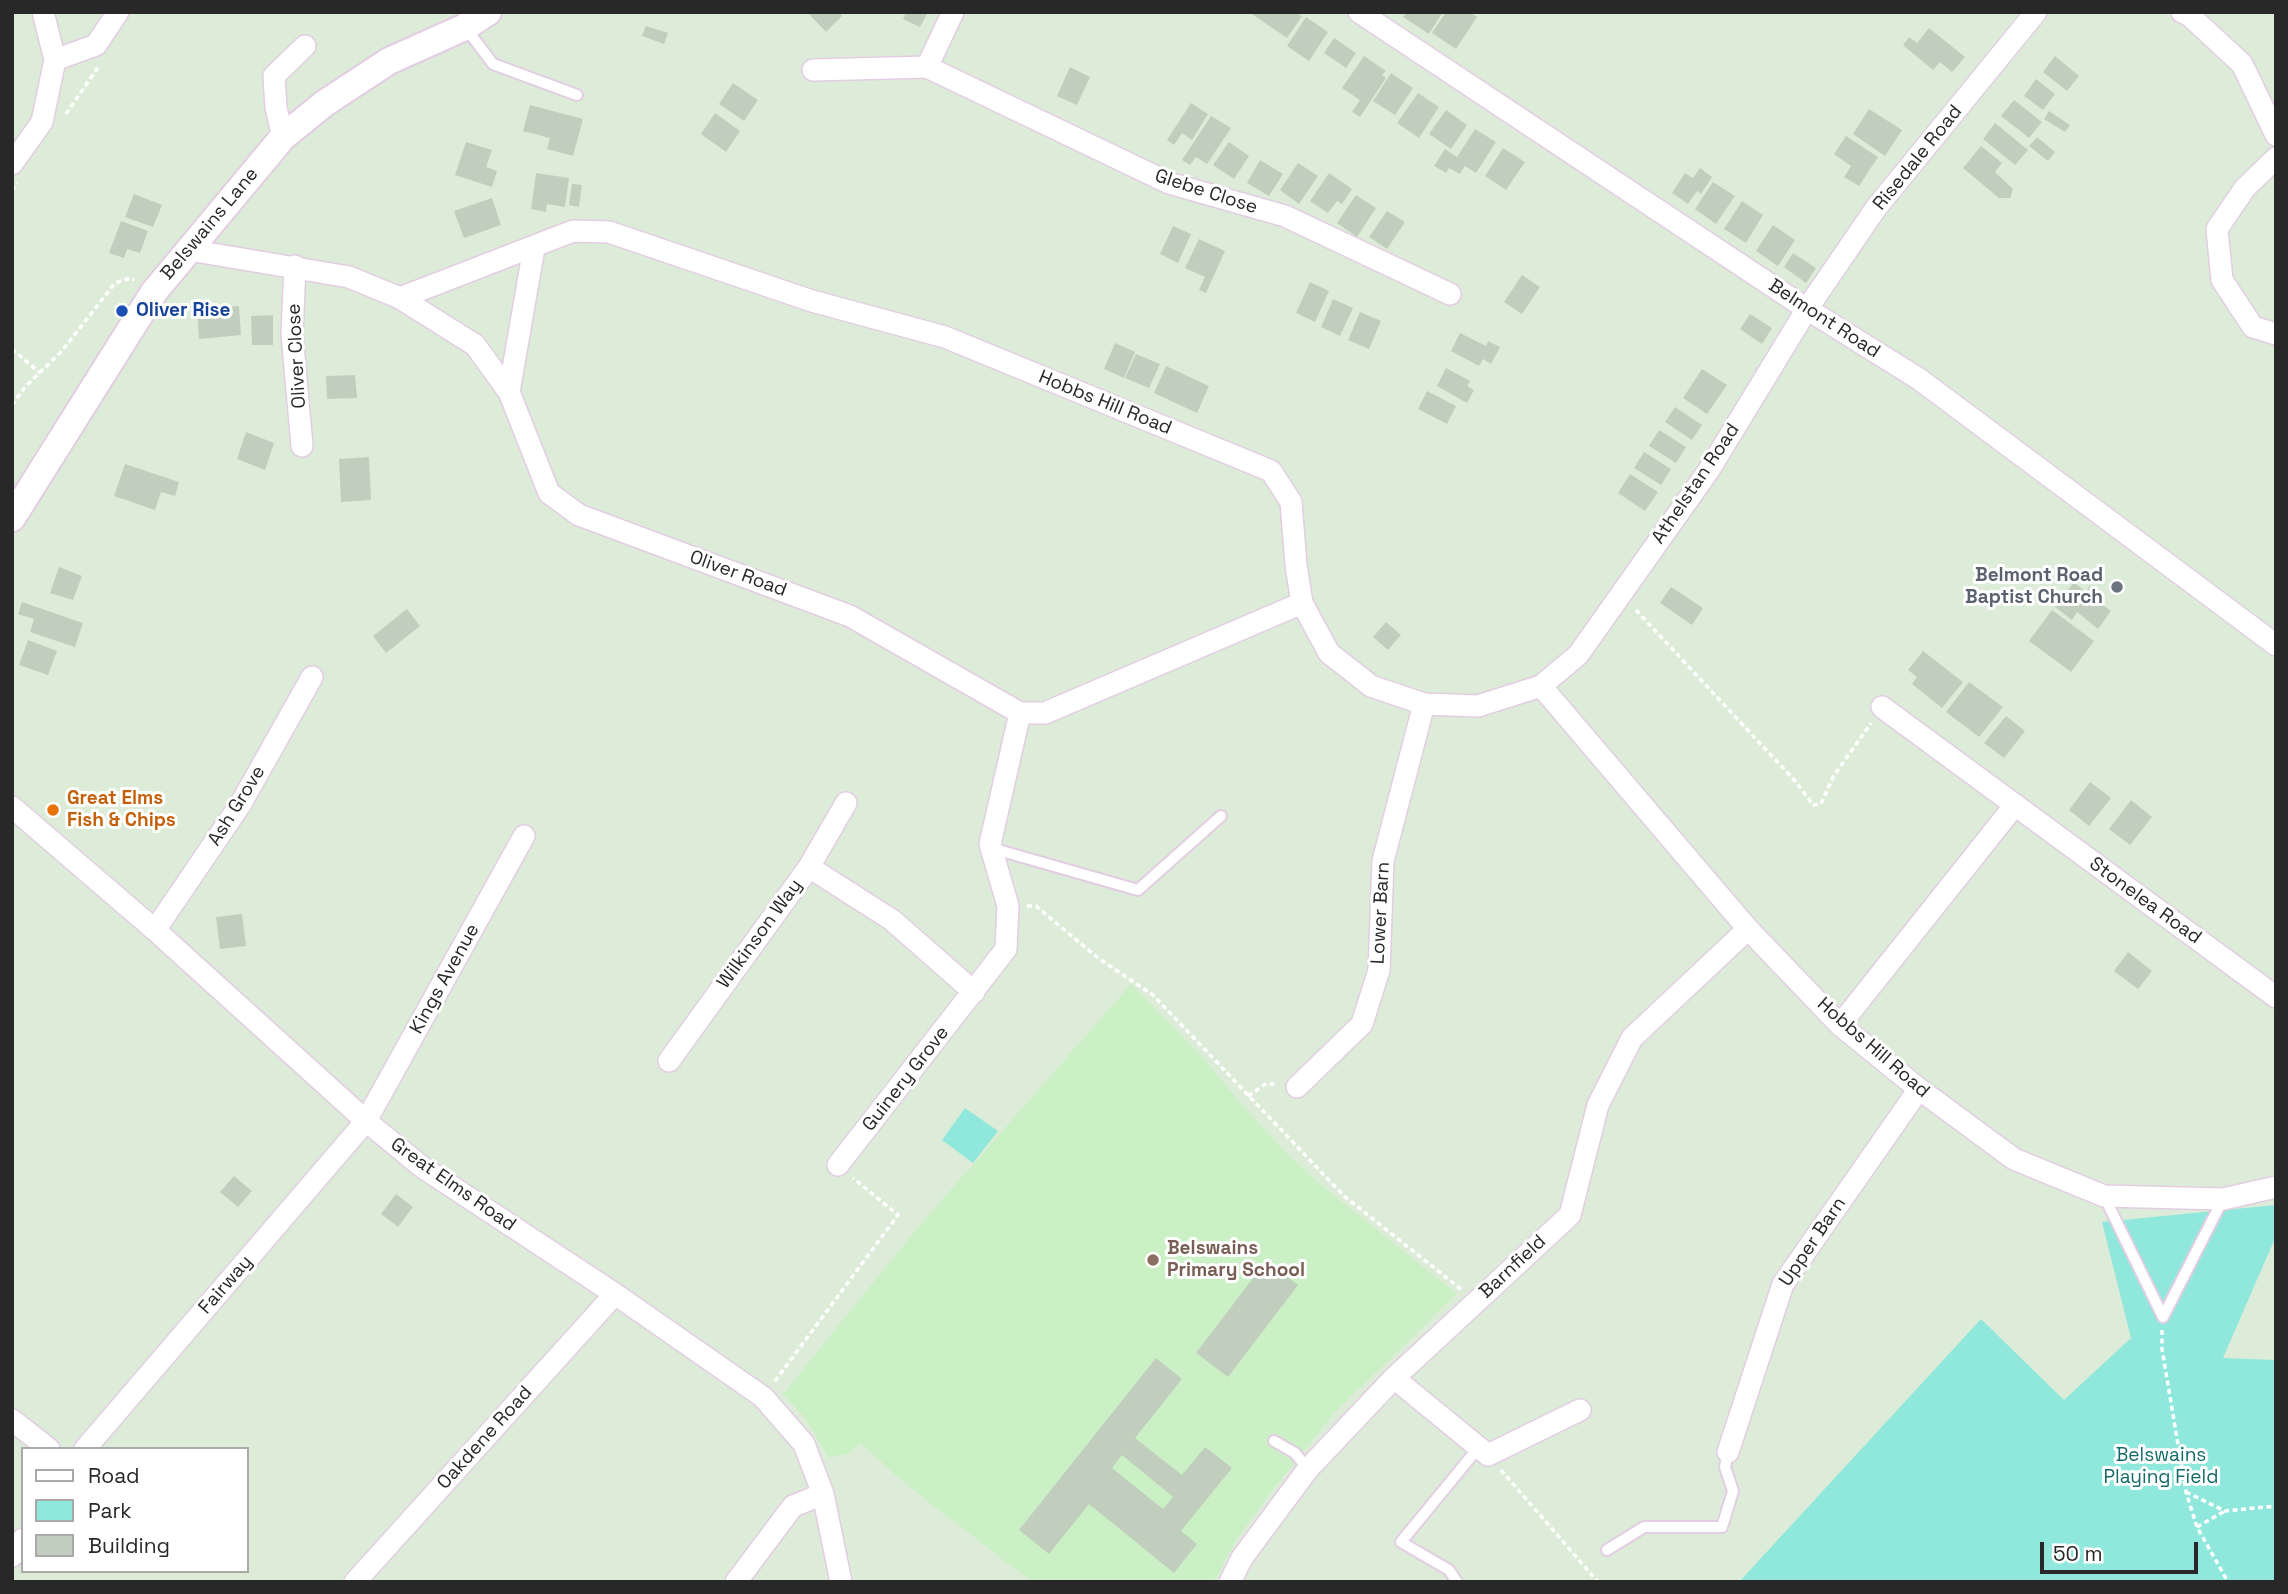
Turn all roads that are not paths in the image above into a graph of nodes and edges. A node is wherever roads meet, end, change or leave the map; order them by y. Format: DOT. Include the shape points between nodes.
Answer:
graph roads {
  1 [pos="43,12"];
  2 [pos="118,12"];
  3 [pos="488,12"];
  4 [pos="953,12"];
  5 [pos="1359,12"];
  6 [pos="2036,12"];
  7 [pos="2182,12"];
  8 [pos="465,27"];
  9 [pos="305,46"];
  10 [pos="55,60"];
  11 [pos="927,67"];
  12 [pos="813,70"];
  13 [pos="577,95"];
  14 [pos="2276,135"];
  15 [pos="283,137"];
  16 [pos="2276,158"];
  17 [pos="16,172"];
  18 [pos="534,248"];
  19 [pos="189,250"];
  20 [pos="295,266"];
  21 [pos="1450,293"];
  22 [pos="400,298"];
  23 [pos="1807,309"];
  24 [pos="2276,334"];
  25 [pos="509,392"];
  26 [pos="302,446"];
  27 [pos="12,518"];
  28 [pos="1302,603"];
  29 [pos="2276,645"];
  30 [pos="1578,655"];
  31 [pos="312,677"];
  32 [pos="1541,686"];
  33 [pos="1424,704"];
  34 [pos="1882,707"];
  35 [pos="1020,713"];
  36 [pos="846,803"];
  37 [pos="2015,805"];
  38 [pos="12,807"];
  39 [pos="1221,816"];
  40 [pos="524,836"];
  41 [pos="991,848"];
  42 [pos="809,867"];
  43 [pos="155,929"];
  44 [pos="1748,929"];
  45 [pos="974,992"];
  46 [pos="2276,997"];
  47 [pos="1840,1025"];
  48 [pos="669,1060"];
  49 [pos="1297,1087"];
  50 [pos="1919,1089"];
  51 [pos="366,1121"];
  52 [pos="838,1165"];
  53 [pos="2276,1187"];
  54 [pos="2104,1196"];
  55 [pos="2223,1199"];
  56 [pos="615,1294"];
  57 [pos="1394,1378"];
  58 [pos="1580,1410"];
  59 [pos="12,1420"];
  60 [pos="1274,1441"];
  61 [pos="46,1447"];
  62 [pos="87,1447"];
  63 [pos="1483,1451"];
  64 [pos="1728,1452"];
  65 [pos="1308,1469"];
  66 [pos="823,1494"];
  67 [pos="1607,1550"];
  68 [pos="355,1582"];
  69 [pos="736,1582"];
  70 [pos="841,1582"];
  71 [pos="1230,1582"];
  72 [pos="1457,1582"];
  1 -- 10 [label="street"];
  2 -- 10 [label="street" via="96,46"];
  3 -- 8 [label="street, Belswains Lane"];
  4 -- 11 [label="street"];
  5 -- 23 [label="street, Belmont Road"];
  6 -- 23 [label="street, Risedale Road" via="1876,208"];
  7 -- 14 [label="street" via="2242,64"];
  8 -- 13 [label="lane" via="493,64"];
  8 -- 15 [label="street, Belswains Lane" via="389,61"];
  9 -- 15 [label="street" via="274,75"];
  10 -- 17 [label="street" via="42,122"];
  11 -- 12 [label="street, Glebe Close"];
  11 -- 21 [label="street, Glebe Close" via="1169,183 1285,216"];
  15 -- 19 [label="street, Belswains Lane"];
  16 -- 24 [label="street" via="2245,188 2217,229 2222,280 2253,327"];
  18 -- 22 [label="street"];
  18 -- 25 [label="street"];
  18 -- 28 [label="street, Hobbs Hill Road" via="573,231 609,232 812,301 945,337 1271,471 1290,502"];
  19 -- 20 [label="street"];
  19 -- 27 [label="street, Belswains Lane" via="153,292"];
  20 -- 22 [label="street" via="349,277"];
  20 -- 26 [label="street, Oliver Close"];
  22 -- 25 [label="street, Oliver Road" via="475,345"];
  23 -- 29 [label="street, Belmont Road" via="1919,379"];
  23 -- 30 [label="street, Athelstan Road" via="1709,471"];
  25 -- 35 [label="street, Oliver Road" via="549,493 579,516 850,616"];
  28 -- 33 [label="street, Hobbs Hill Road" via="1329,653 1371,686"];
  28 -- 35 [label="street" via="1045,713"];
  30 -- 32 [label="street, Hobbs Hill Road"];
  31 -- 43 [label="street, Ash Grove" via="240,805"];
  32 -- 33 [label="street, Hobbs Hill Road" via="1478,706"];
  32 -- 44 [label="street, Hobbs Hill Road"];
  33 -- 49 [label="street, Lower Barn" via="1382,861 1379,970 1362,1024"];
  34 -- 37 [label="street, Stonelea Road"];
  35 -- 41 [label="street"];
  36 -- 42 [label="street, Wilkinson Way"];
  37 -- 46 [label="street, Stonelea Road"];
  37 -- 47 [label="street"];
  38 -- 43 [label="street, Great Elms Road"];
  39 -- 41 [label="lane" via="1139,890"];
  40 -- 51 [label="street, Kings Avenue"];
  41 -- 45 [label="street, Guinery Grove" via="1008,906 1006,949"];
  42 -- 45 [label="street" via="892,920"];
  42 -- 48 [label="street, Wilkinson Way"];
  43 -- 51 [label="street, Great Elms Road"];
  44 -- 47 [label="street, Hobbs Hill Road"];
  44 -- 57 [label="street, Barnfield" via="1632,1038 1598,1105 1570,1215"];
  45 -- 52 [label="street, Guinery Grove"];
  47 -- 50 [label="street, Hobbs Hill Road"];
  50 -- 54 [label="street, Hobbs Hill Road" via="2014,1159"];
  50 -- 64 [label="street, Upper Barn" via="1783,1284"];
  51 -- 56 [label="street, Great Elms Road" via="422,1167"];
  51 -- 62 [label="street, Fairway"];
  53 -- 55 [label="street, Hobbs Hill Road"];
  54 -- 55 [label="street, Hobbs Hill Road"];
  54 -- 55 [label="lane" via="2162,1317"];
  56 -- 66 [label="street, Great Elms Road" via="763,1397 804,1444"];
  56 -- 68 [label="street, Oakdene Road"];
  57 -- 63 [label="street"];
  57 -- 65 [label="street, Barnfield"];
  58 -- 63 [label="street"];
  59 -- 61 [label="street"];
  60 -- 65 [label="lane" via="1295,1453"];
  63 -- 72 [label="lane" via="1401,1542 1449,1570"];
  64 -- 67 [label="lane" via="1725,1467 1733,1491 1723,1527 1644,1527"];
  65 -- 71 [label="street, Barnfield" via="1242,1558"];
  66 -- 69 [label="street" via="793,1506"];
  66 -- 70 [label="street, Great Elms Road"];
}
